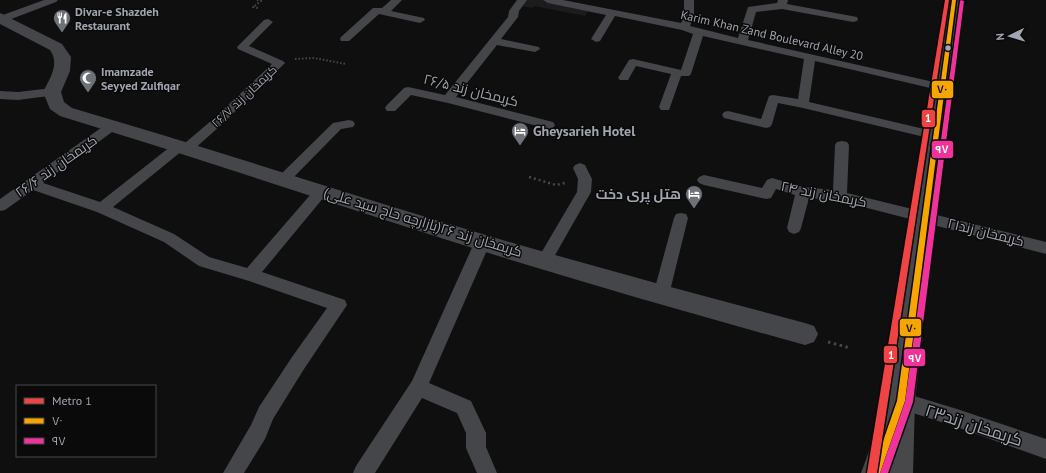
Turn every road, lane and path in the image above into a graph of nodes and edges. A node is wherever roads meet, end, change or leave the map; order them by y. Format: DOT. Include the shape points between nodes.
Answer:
graph roads {
  1 [pos="53,0"];
  2 [pos="397,0"];
  3 [pos="522,0"];
  4 [pos="548,0"];
  5 [pos="689,0"];
  6 [pos="954,0"];
  7 [pos="571,2"];
  8 [pos="782,3"];
  9 [pos="384,12"];
  10 [pos="613,12"];
  11 [pos="1,19"];
  12 [pos="853,19"];
  13 [pos="420,20"];
  14 [pos="268,22"];
  15 [pos="684,27"];
  16 [pos="699,32"];
  17 [pos="345,39"];
  18 [pos="596,39"];
  19 [pos="494,41"];
  20 [pos="742,41"];
  21 [pos="535,49"];
  22 [pos="810,58"];
  23 [pos="279,63"];
  24 [pos="346,64"];
  25 [pos="677,72"];
  26 [pos="624,78"];
  27 [pos="943,87"];
  28 [pos="52,92"];
  29 [pos="0,95"];
  30 [pos="448,99"];
  31 [pos="803,104"];
  32 [pos="665,107"];
  33 [pos="391,108"];
  34 [pos="728,115"];
  35 [pos="349,124"];
  36 [pos="549,125"];
  37 [pos="112,126"];
  38 [pos="937,136"];
  39 [pos="842,145"];
  40 [pos="183,147"];
  41 [pos="583,173"];
  42 [pos="529,177"];
  43 [pos="284,179"];
  44 [pos="704,180"];
  45 [pos="32,184"];
  46 [pos="322,191"];
  47 [pos="803,192"];
  48 [pos="840,196"];
  49 [pos="0,206"];
  50 [pos="102,208"];
  51 [pos="925,217"];
  52 [pos="681,218"];
  53 [pos="794,228"];
  54 [pos="483,241"];
  55 [pos="1046,248"];
  56 [pos="545,260"];
  57 [pos="250,275"];
  58 [pos="660,295"];
  59 [pos="805,334"];
  60 [pos="418,387"];
  61 [pos="901,401"];
  62 [pos="1046,449"];
  63 [pos="233,473"];
  64 [pos="363,473"];
  65 [pos="487,473"];
  66 [pos="876,473"];
  67 [pos="898,473"];
  1 -- 11 [label="lane"];
  2 -- 9 [label="lane"];
  3 -- 19 [label="lane" via="513,17"];
  4 -- 7 [label="lane, Karim Khan Zand Boulevard Alley 20"];
  5 -- 15 [label="lane" via="689,16"];
  6 -- 27 [label="main road"];
  7 -- 10 [label="lane, Karim Khan Zand Boulevard Alley 20"];
  8 -- 12 [label="lane"];
  8 -- 20 [label="lane" via="752,9"];
  9 -- 13 [label="lane"];
  9 -- 17 [label="lane" via="376,10"];
  10 -- 15 [label="lane, Karim Khan Zand Boulevard Alley 20"];
  10 -- 18 [label="lane"];
  11 -- 28 [label="street" via="56,47 63,57 62,71"];
  14 -- 23 [label="lane, کریمخان زند ۲۶/۷" via="242,47"];
  15 -- 16 [label="lane, Karim Khan Zand Boulevard Alley 20"];
  16 -- 20 [label="lane, Karim Khan Zand Boulevard Alley 20"];
  16 -- 25 [label="lane" via="684,74"];
  19 -- 21 [label="lane"];
  19 -- 30 [label="lane"];
  20 -- 22 [label="lane, Karim Khan Zand Boulevard Alley 20"];
  22 -- 27 [label="lane, Karim Khan Zand Boulevard Alley 20"];
  22 -- 31 [label="lane"];
  23 -- 24 [label="path" via="307,57"];
  23 -- 40 [label="lane, کریمخان زند ۲۶/۷" via="216,123"];
  25 -- 26 [label="lane" via="632,62"];
  25 -- 32 [label="lane"];
  27 -- 38 [label="main road"];
  28 -- 29 [label="lane" via="18,96"];
  28 -- 37 [label="street, کریمخان زند ۲۶(بازارچه حاج سید علی)" via="56,104 66,112"];
  30 -- 33 [label="lane, کریمخان زند ۲۶/۵" via="408,91"];
  30 -- 36 [label="lane, کریمخان زند ۲۶/۵"];
  31 -- 34 [label="lane" via="772,99 766,124"];
  31 -- 38 [label="lane"];
  35 -- 43 [label="lane" via="337,126"];
  37 -- 40 [label="street, کریمخان زند ۲۶(بازارچه حاج سید علی)"];
  37 -- 45 [label="lane, کریمخان زند ۲۶/۶"];
  38 -- 51 [label="main road"];
  39 -- 48 [label="lane"];
  40 -- 43 [label="street, کریمخان زند ۲۶(بازارچه حاج سید علی)"];
  40 -- 50 [label="lane, کریمخان زند ۲۶/۷"];
  41 -- 42 [label="path" via="556,185"];
  41 -- 56 [label="lane" via="584,192"];
  43 -- 46 [label="street, کریمخان زند ۲۶(بازارچه حاج سید علی)"];
  44 -- 47 [label="lane, کریمخان زند ۲۴" via="766,194 772,183"];
  45 -- 49 [label="lane, کریمخان زند ۲۶/۶"];
  45 -- 50 [label="lane"];
  46 -- 54 [label="street, کریمخان زند ۲۶(بازارچه حاج سید علی)"];
  46 -- 57 [label="lane"];
  47 -- 48 [label="lane, کریمخان زند ۲۴"];
  47 -- 53 [label="lane"];
  48 -- 51 [label="lane, کریمخان زند ۲۴"];
  50 -- 57 [label="lane" via="169,238 204,262"];
  51 -- 55 [label="lane, کریمخان زند۲۱"];
  51 -- 61 [label="main road"];
  52 -- 58 [label="lane"];
  54 -- 56 [label="street, کریمخان زند ۲۶(بازارچه حاج سید علی)"];
  54 -- 60 [label="lane"];
  56 -- 58 [label="street, کریمخان زند ۲۶(بازارچه حاج سید علی)"];
  57 -- 63 [label="lane" via="339,305 266,413 258,432"];
  58 -- 59 [label="street, کریمخان زند ۲۶(بازارچه حاج سید علی)"];
  60 -- 64 [label="lane"];
  60 -- 65 [label="lane" via="464,407 476,433 476,448"];
  61 -- 62 [label="lane, کریمخان زند۲۳"];
  61 -- 66 [label="main road"];
  61 -- 67 [label="main road"];
}
